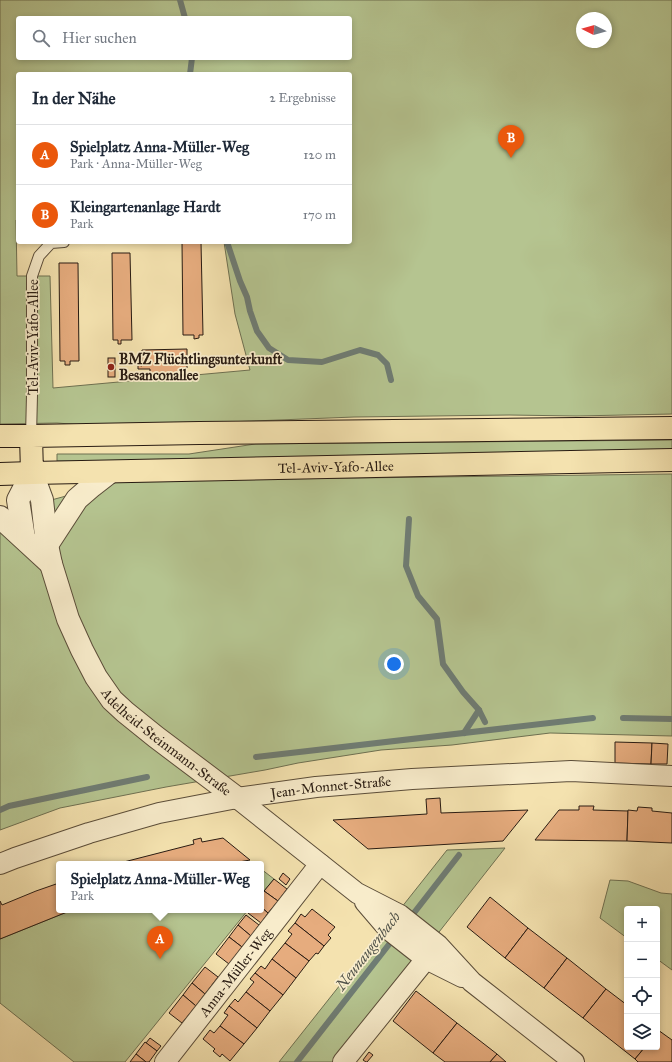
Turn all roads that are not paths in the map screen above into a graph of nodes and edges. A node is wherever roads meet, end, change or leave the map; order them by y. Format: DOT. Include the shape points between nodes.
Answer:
graph roads {
  1 [pos="51,244"];
  2 [pos="672,428"];
  3 [pos="0,436"];
  4 [pos="31,436"];
  5 [pos="672,460"];
  6 [pos="110,472"];
  7 [pos="32,473"];
  8 [pos="0,474"];
  9 [pos="0,517"];
  10 [pos="24,538"];
  11 [pos="49,554"];
  12 [pos="672,776"];
  13 [pos="237,798"];
  14 [pos="0,864"];
  15 [pos="320,864"];
  16 [pos="420,946"];
  17 [pos="472,982"];
  18 [pos="165,1062"];
  19 [pos="343,1062"];
  20 [pos="574,1062"];
  1 -- 4 [label="lane, Tel-Aviv-Yafo-Allee" via="39,256 32,276"];
  2 -- 4 [label="main road"];
  3 -- 4 [label="main road"];
  4 -- 7 [label="main road"];
  5 -- 6 [label="main road, Tel-Aviv-Yafo-Allee"];
  6 -- 7 [label="main road, Tel-Aviv-Yafo-Allee"];
  6 -- 11 [label="street" via="77,499"];
  7 -- 8 [label="main road, Tel-Aviv-Yafo-Allee"];
  7 -- 10 [label="street" via="18,500"];
  7 -- 11 [label="street, Adelheid-Steinmann-Straße" via="42,500"];
  9 -- 10 [label="street, Adelheid-Steinmann-Straße"];
  10 -- 11 [label="street, Adelheid-Steinmann-Straße"];
  11 -- 13 [label="street, Adelheid-Steinmann-Straße" via="68,619 96,677 112,700"];
  12 -- 13 [label="street, Jean-Monnet-Straße" via="571,771 412,779 316,787"];
  13 -- 14 [label="street, Jean-Monnet-Straße" via="159,813 89,833"];
  13 -- 15 [label="street, Adelheid-Steinmann-Straße"];
  15 -- 16 [label="street, Adelheid-Steinmann-Straße" via="394,922"];
  15 -- 18 [label="street, Anna-Müller-Weg"];
  16 -- 17 [label="street, Adelheid-Steinmann-Straße"];
  16 -- 17 [label="street, Adelheid-Steinmann-Straße" via="438,945"];
  16 -- 19 [label="street"];
  17 -- 20 [label="street, Adelheid-Steinmann-Straße"];
}
